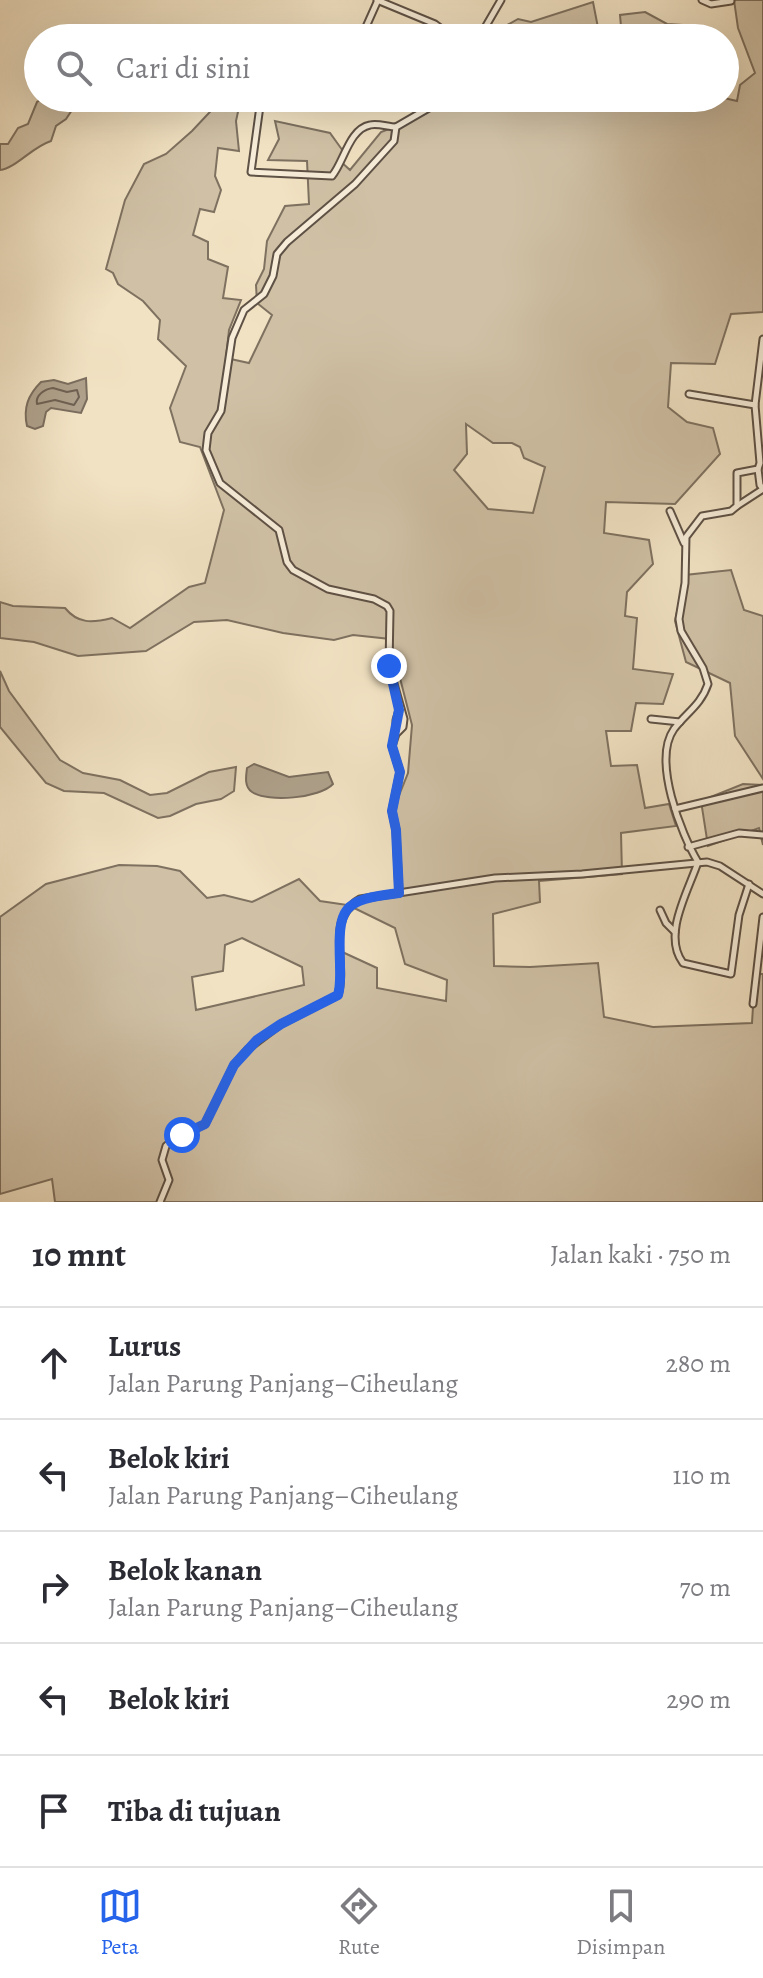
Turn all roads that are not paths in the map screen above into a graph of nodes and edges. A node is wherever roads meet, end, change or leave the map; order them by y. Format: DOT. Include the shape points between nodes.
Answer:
graph roads {
  1 [pos="501,0"];
  2 [pos="702,0"];
  3 [pos="381,1"];
  4 [pos="731,1"];
  5 [pos="369,24"];
  6 [pos="435,24"];
  7 [pos="487,24"];
  8 [pos="259,112"];
  9 [pos="422,112"];
  10 [pos="396,127"];
  11 [pos="763,339"];
  12 [pos="689,394"];
  13 [pos="755,405"];
  14 [pos="761,443"];
  15 [pos="758,469"];
  16 [pos="763,489"];
  17 [pos="737,506"];
  18 [pos="670,511"];
  19 [pos="685,543"];
  20 [pos="651,719"];
  21 [pos="681,722"];
  22 [pos="763,788"];
  23 [pos="675,809"];
  24 [pos="763,835"];
  25 [pos="688,847"];
  26 [pos="698,862"];
  27 [pos="749,884"];
  28 [pos="399,893"];
  29 [pos="763,894"];
  30 [pos="660,910"];
  31 [pos="763,917"];
  32 [pos="675,932"];
  33 [pos="753,1004"];
  34 [pos="160,1202"];
  1 -- 7 [label="street"];
  2 -- 4 [label="street"];
  3 -- 5 [label="street"];
  3 -- 6 [label="street"];
  8 -- 10 [label="street" via="251,172 332,176 365,126"];
  9 -- 10 [label="street"];
  10 -- 28 [label="street" via="394,141 355,184 277,254 264,294 244,310 232,338 221,411 208,433 206,450 220,483 279,530 293,570 328,589 374,599 390,611 389,666 404,719 392,746 400,781 392,811"];
  11 -- 13 [label="street"];
  12 -- 13 [label="street"];
  13 -- 14 [label="street"];
  14 -- 15 [label="street"];
  15 -- 16 [label="street"];
  15 -- 17 [label="street" via="737,473"];
  16 -- 17 [label="street"];
  17 -- 19 [label="street" via="702,516"];
  18 -- 19 [label="street"];
  19 -- 21 [label="street" via="679,624 708,684 699,705"];
  20 -- 21 [label="street"];
  21 -- 23 [label="street" via="668,749"];
  22 -- 23 [label="street"];
  23 -- 25 [label="street"];
  24 -- 25 [label="street" via="739,833"];
  25 -- 26 [label="street"];
  26 -- 27 [label="street" via="720,866"];
  26 -- 28 [label="street" via="495,878"];
  26 -- 32 [label="street"];
  27 -- 29 [label="street"];
  27 -- 32 [label="street" via="731,974 683,963"];
  28 -- 34 [label="street" via="360,899 346,910 340,927 338,995 257,1040 234,1065 205,1124 166,1146 162,1160 169,1180"];
  30 -- 32 [label="street"];
  31 -- 33 [label="street"];
}
